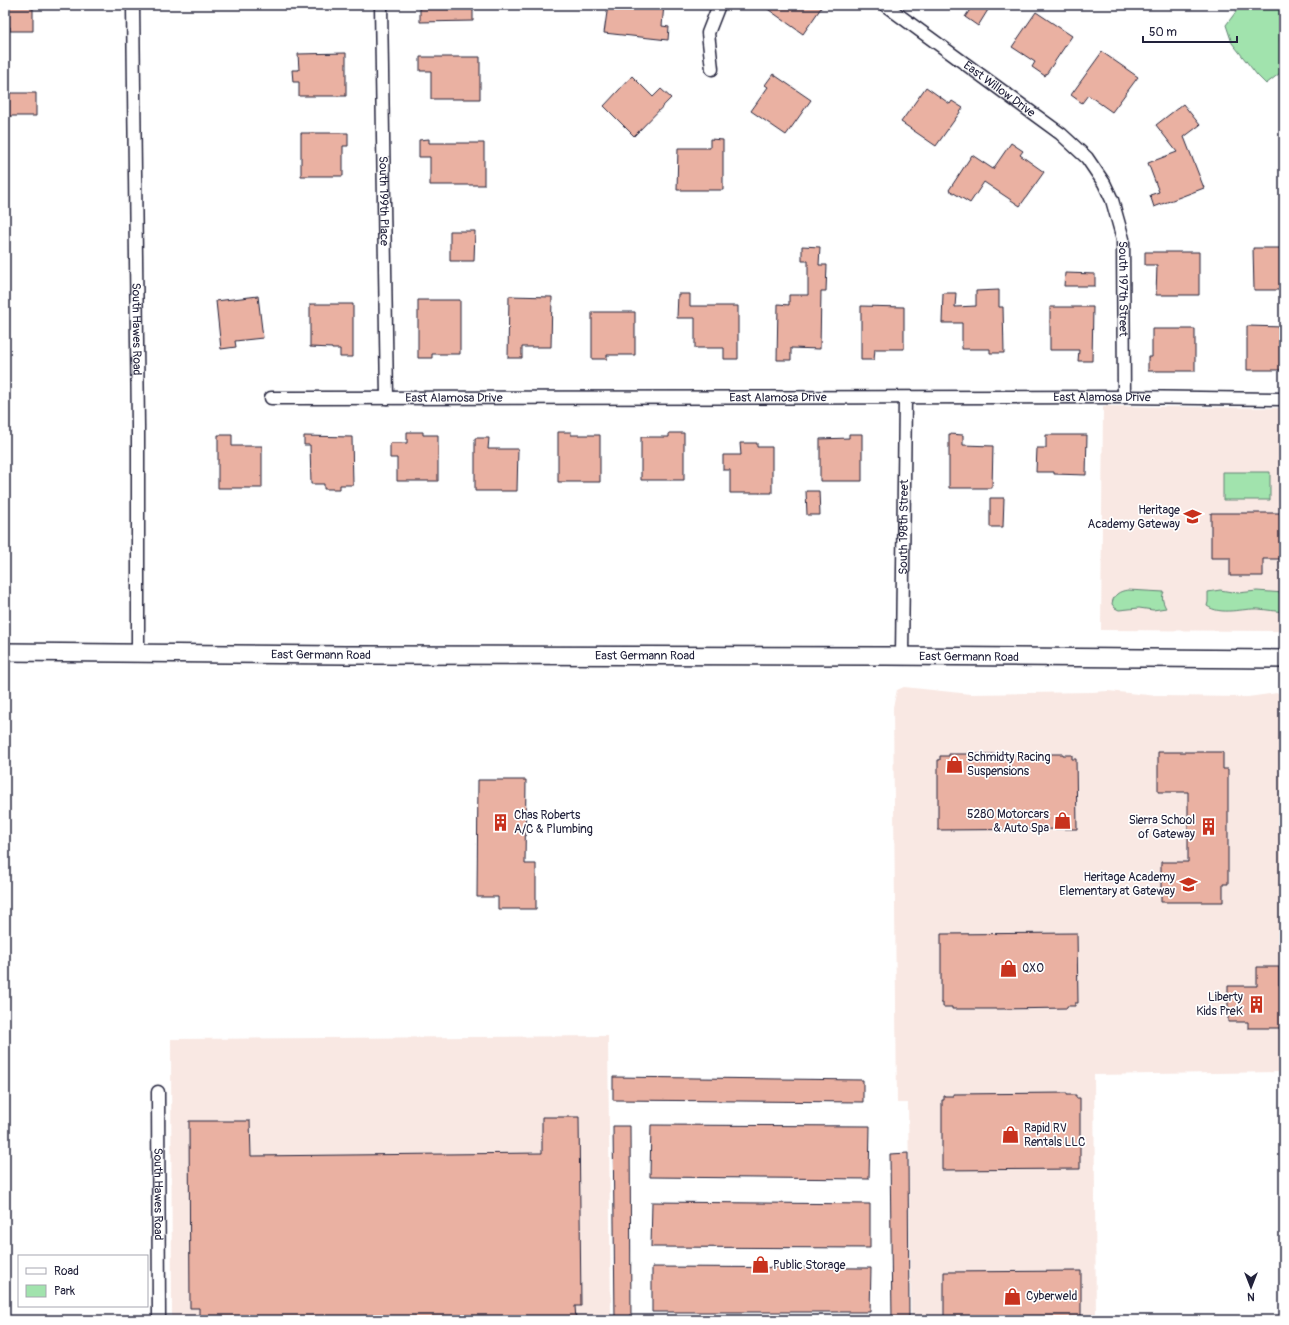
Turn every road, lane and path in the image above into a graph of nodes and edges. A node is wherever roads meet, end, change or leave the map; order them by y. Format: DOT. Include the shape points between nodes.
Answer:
graph roads {
  1 [pos="133,5"];
  2 [pos="381,5"];
  3 [pos="719,5"];
  4 [pos="885,5"];
  5 [pos="712,69"];
  6 [pos="1104,183"];
  7 [pos="1124,397"];
  8 [pos="271,398"];
  9 [pos="386,398"];
  10 [pos="905,398"];
  11 [pos="1284,399"];
  12 [pos="5,652"];
  13 [pos="138,654"];
  14 [pos="902,656"];
  15 [pos="1284,660"];
  16 [pos="158,1092"];
  17 [pos="159,1320"];
  1 -- 13 [label="street, South Hawes Road"];
  2 -- 9 [label="street, South 199th Place"];
  3 -- 5 [label="street" via="708,33"];
  4 -- 6 [label="street, East Willow Drive" via="1061,134 1087,158"];
  6 -- 7 [label="street, South 197th Street" via="1112,200 1123,239"];
  7 -- 10 [label="street, East Alamosa Drive"];
  7 -- 11 [label="street, East Alamosa Drive"];
  8 -- 9 [label="street, East Alamosa Drive"];
  9 -- 10 [label="street, East Alamosa Drive"];
  10 -- 14 [label="street, South 198th Street"];
  12 -- 13 [label="street, East Germann Road"];
  13 -- 14 [label="street, East Germann Road"];
  14 -- 15 [label="street, East Germann Road"];
  16 -- 17 [label="street, South Hawes Road"];
}
